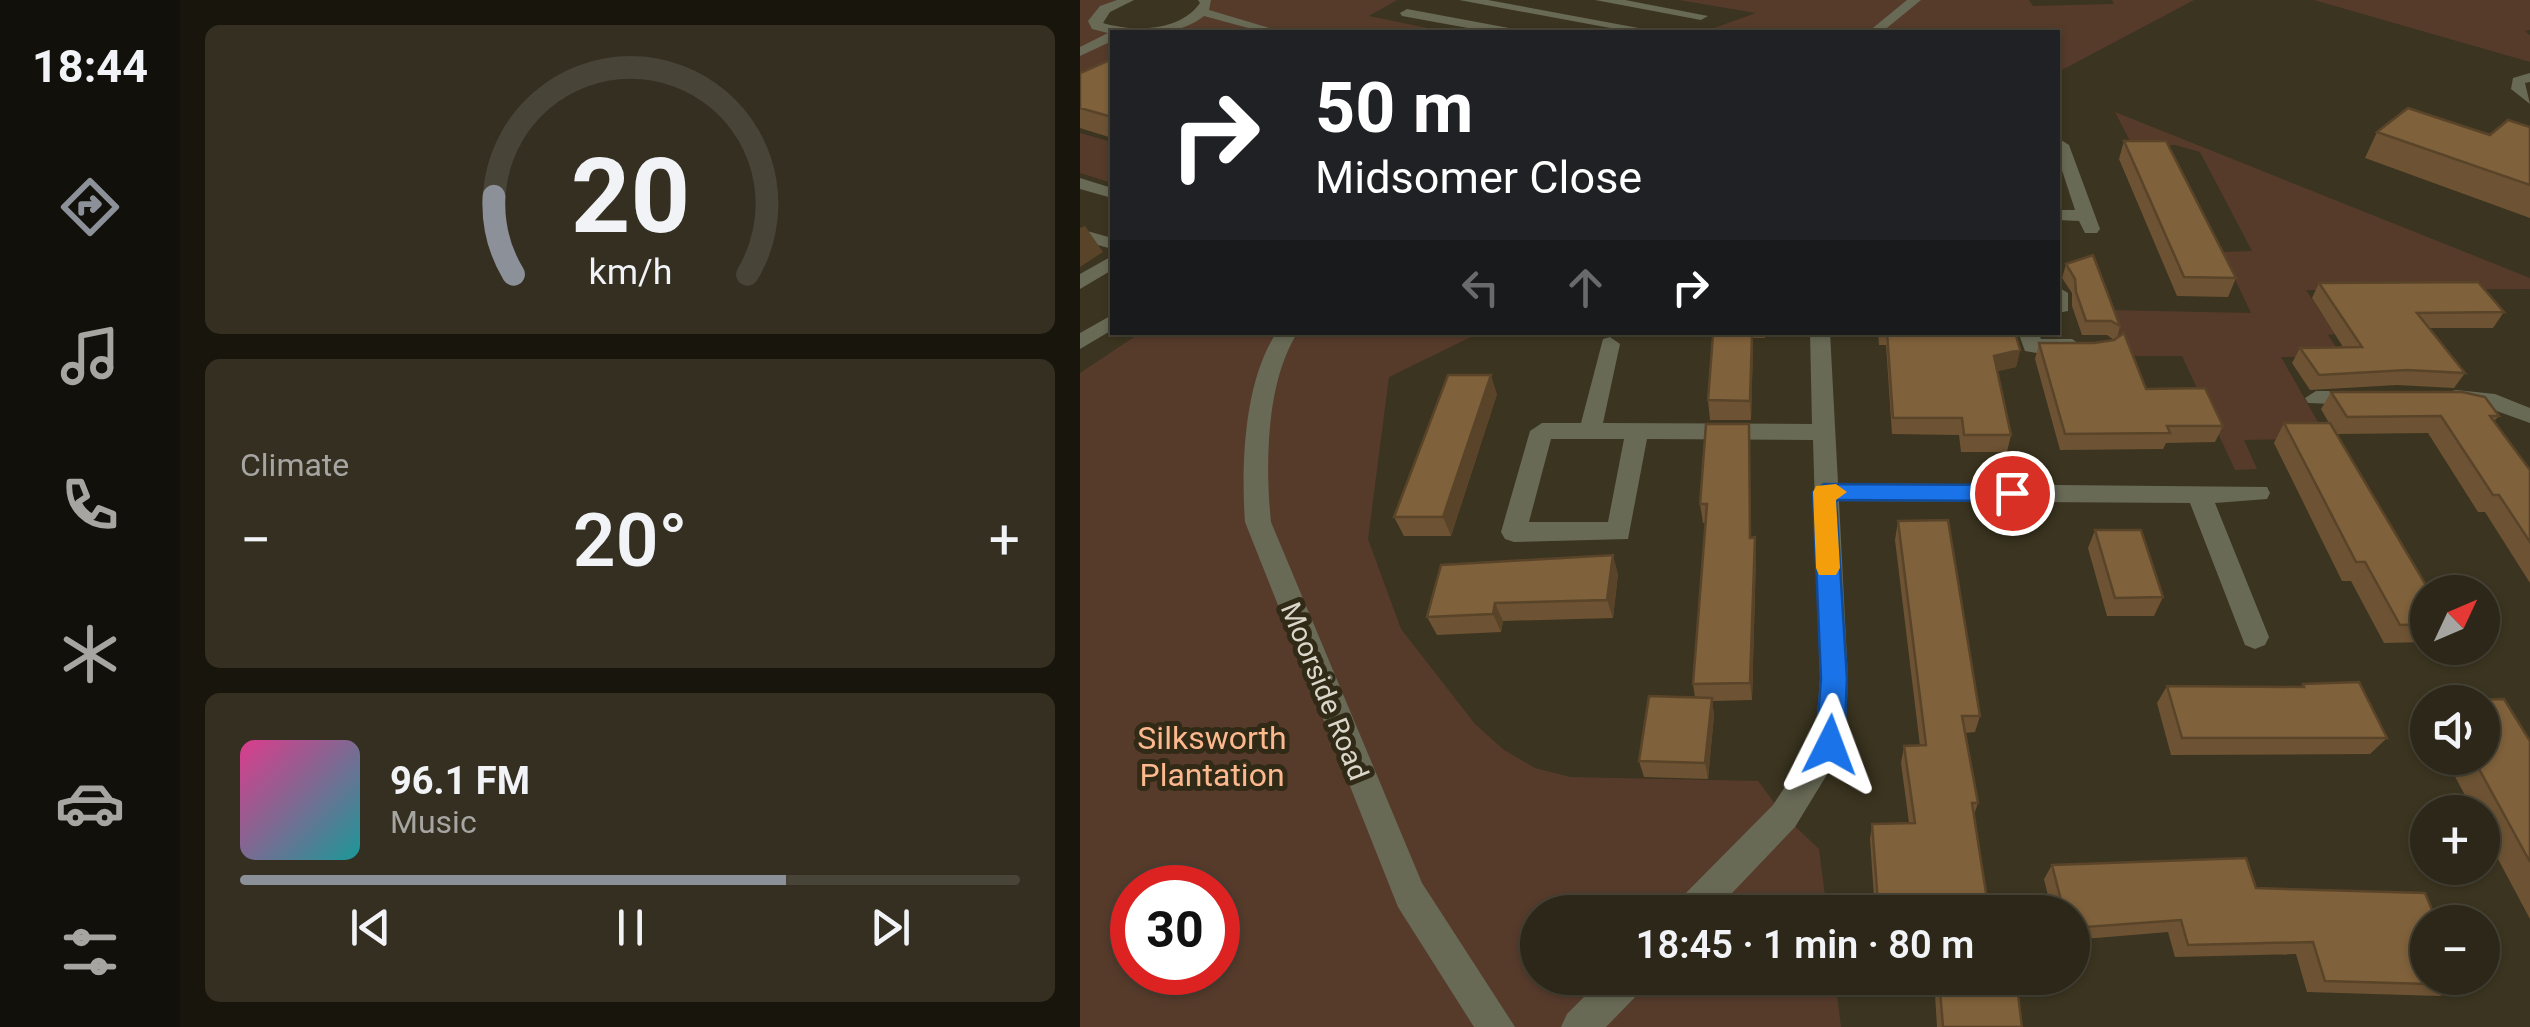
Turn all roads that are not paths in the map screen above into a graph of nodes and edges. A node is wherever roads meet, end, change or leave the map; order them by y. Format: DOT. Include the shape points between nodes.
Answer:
graph roads {
  1 [pos="1128,0"];
  2 [pos="1429,0"];
  3 [pos="1464,0"];
  4 [pos="1602,0"];
  5 [pos="1915,0"];
  6 [pos="1203,6"];
  7 [pos="1097,16"];
  8 [pos="1080,18"];
  9 [pos="1145,30"];
  10 [pos="1270,30"];
  11 [pos="1498,30"];
  12 [pos="1642,30"];
  13 [pos="1660,30"];
  14 [pos="1877,30"];
  15 [pos="1110,31"];
  16 [pos="1110,38"];
  17 [pos="1080,52"];
  18 [pos="2530,78"];
  19 [pos="2530,99"];
  20 [pos="2060,145"];
  21 [pos="1080,183"];
  22 [pos="1110,192"];
  23 [pos="2060,215"];
  24 [pos="1080,234"];
  25 [pos="1110,243"];
  26 [pos="1110,263"];
  27 [pos="1080,282"];
  28 [pos="1110,321"];
  29 [pos="1286,335"];
  30 [pos="1820,335"];
  31 [pos="2029,335"];
  32 [pos="1080,342"];
  33 [pos="1610,344"];
  34 [pos="2088,346"];
  35 [pos="2316,398"];
  36 [pos="2392,398"];
  37 [pos="2430,398"];
  38 [pos="2529,418"];
  39 [pos="1590,432"];
  40 [pos="1637,432"];
  41 [pos="1822,432"];
  42 [pos="1824,492"];
  43 [pos="2258,493"];
  44 [pos="2199,494"];
  45 [pos="2255,637"];
  46 [pos="1707,895"];
  47 [pos="1611,995"];
  48 [pos="1496,1027"];
  49 [pos="1580,1027"];
  1 -- 7 [label="street"];
  2 -- 11 [label="street" via="1407,13"];
  3 -- 12 [label="street"];
  4 -- 13 [label="street" via="1702,16"];
  5 -- 14 [label="street"];
  6 -- 9 [label="street" via="1178,25"];
  6 -- 10 [label="street"];
  7 -- 8 [label="street"];
  7 -- 15 [label="street" via="1098,26"];
  16 -- 17 [label="street"];
  18 -- 19 [label="street" via="2518,82"];
  20 -- 23 [label="street" via="2088,222"];
  21 -- 22 [label="street"];
  24 -- 25 [label="street"];
  26 -- 27 [label="street"];
  28 -- 32 [label="street"];
  29 -- 48 [label="street, Moorside Road" via="1273,354 1253,468 1258,522 1410,896"];
  30 -- 41 [label="street"];
  31 -- 34 [label="street" via="2032,346"];
  33 -- 39 [label="street"];
  35 -- 36 [label="street"];
  37 -- 38 [label="street" via="2495,402"];
  39 -- 40 [label="street"];
  39 -- 40 [label="street" via="1542,431 1514,532 1620,532"];
  40 -- 41 [label="street"];
  41 -- 42 [label="street"];
  42 -- 44 [label="street"];
  42 -- 46 [label="street" via="1834,679 1830,745 1784,816"];
  43 -- 44 [label="street"];
  44 -- 45 [label="street"];
  47 -- 49 [label="street"];
}
